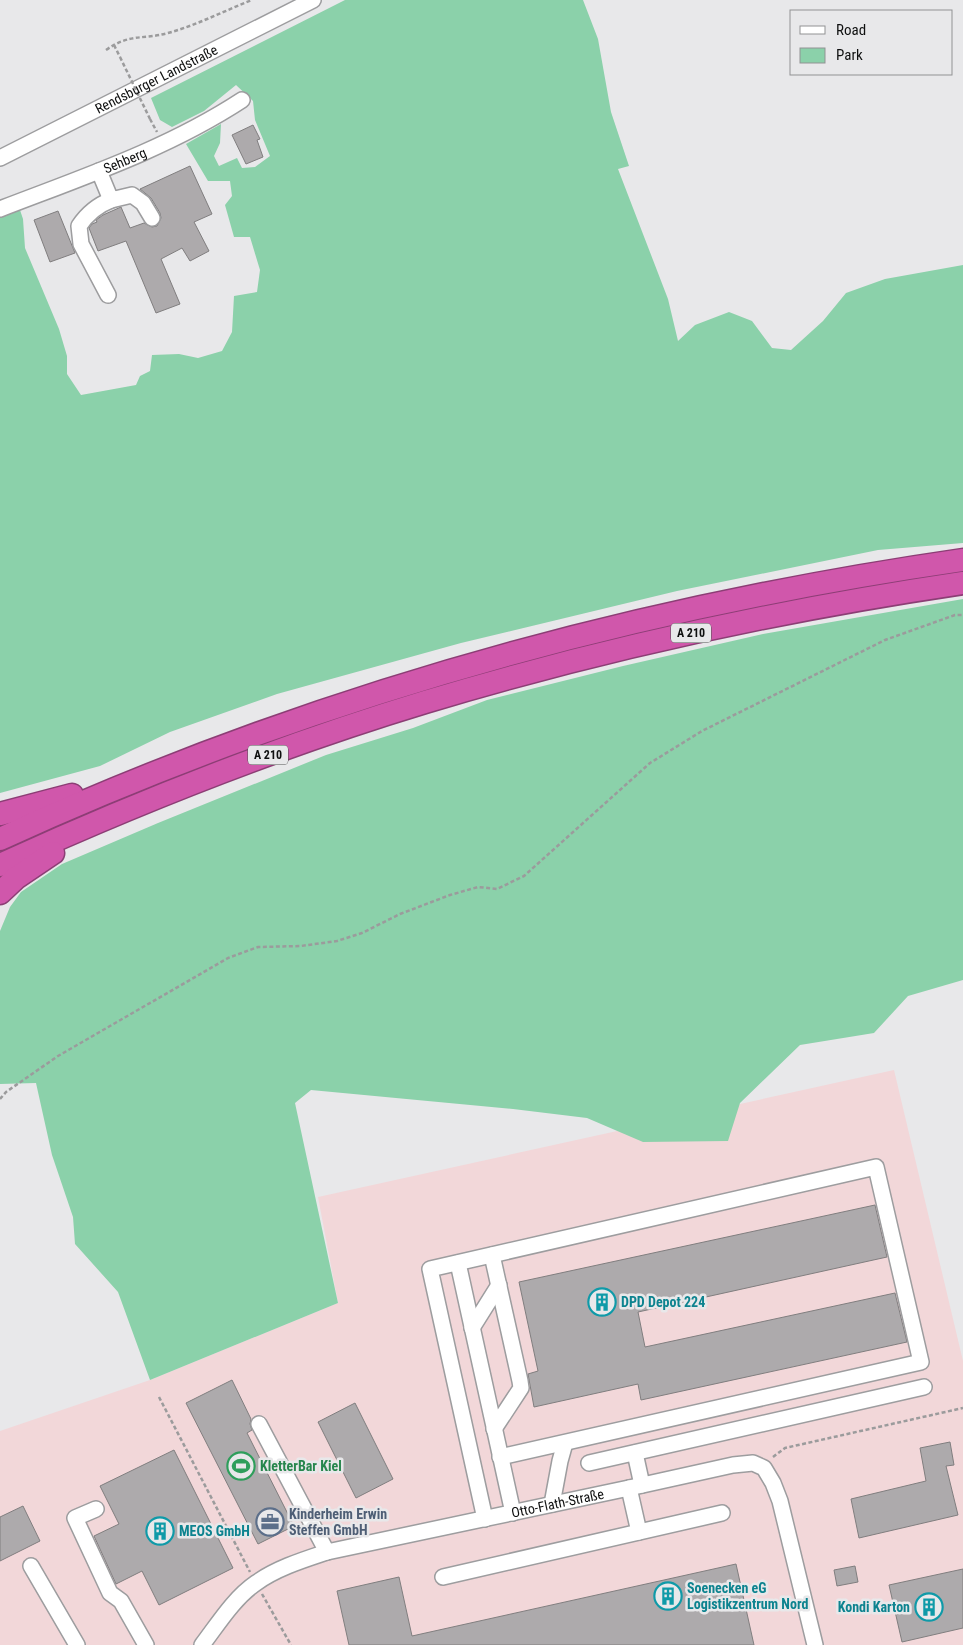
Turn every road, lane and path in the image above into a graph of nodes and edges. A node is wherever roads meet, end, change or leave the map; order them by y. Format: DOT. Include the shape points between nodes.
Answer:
graph roads {
  1 [pos="252,0"];
  2 [pos="313,0"];
  3 [pos="114,45"];
  4 [pos="106,50"];
  5 [pos="242,100"];
  6 [pos="150,119"];
  7 [pos="0,158"];
  8 [pos="99,171"];
  9 [pos="111,200"];
  10 [pos="0,209"];
  11 [pos="152,218"];
  12 [pos="108,295"];
  13 [pos="963,560"];
  14 [pos="963,584"];
  15 [pos="963,615"];
  16 [pos="158,773"];
  17 [pos="0,814"];
  18 [pos="115,814"];
  19 [pos="0,839"];
  20 [pos="0,865"];
  21 [pos="0,893"];
  22 [pos="0,1099"];
  23 [pos="492,1255"];
  24 [pos="458,1263"];
  25 [pos="499,1285"];
  26 [pos="472,1328"];
  27 [pos="924,1387"];
  28 [pos="159,1397"];
  29 [pos="963,1408"];
  30 [pos="259,1424"];
  31 [pos="494,1429"];
  32 [pos="565,1443"];
  33 [pos="630,1454"];
  34 [pos="500,1457"];
  35 [pos="589,1463"];
  36 [pos="764,1468"];
  37 [pos="635,1487"];
  38 [pos="552,1504"];
  39 [pos="96,1508"];
  40 [pos="513,1513"];
  41 [pos="722,1513"];
  42 [pos="484,1519"];
  43 [pos="639,1532"];
  44 [pos="327,1552"];
  45 [pos="32,1566"];
  46 [pos="443,1577"];
  47 [pos="256,1583"];
  48 [pos="77,1645"];
  49 [pos="146,1645"];
  50 [pos="202,1645"];
  51 [pos="291,1645"];
  52 [pos="815,1645"];
  1 -- 3 [label="path" via="167,34 128,38"];
  2 -- 7 [label="street, Rendsburger Landstraße"];
  3 -- 4 [label="path"];
  3 -- 6 [label="path, bridge"];
  5 -- 8 [label="street, Sehberg" via="163,145"];
  8 -- 9 [label="street"];
  8 -- 10 [label="street, Sehberg"];
  9 -- 11 [label="street" via="132,194 143,203"];
  9 -- 12 [label="street" via="84,217 78,226 81,244"];
  13 -- 16 [label="highway, A 210" via="739,599 540,646 331,709"];
  14 -- 18 [label="highway, A 210" via="888,594 731,623 530,672 334,732"];
  15 -- 22 [label="path" via="885,640 702,731 650,763 524,876 497,889 478,887 450,895 337,941 258,947 228,958 58,1056"];
  16 -- 17 [label="highway"];
  16 -- 19 [label="highway, A 210"];
  18 -- 20 [label="highway, A 210"];
  18 -- 21 [label="highway" via="16,878"];
  23 -- 24 [label="street"];
  23 -- 25 [label="street"];
  23 -- 32 [label="street" via="876,1167 921,1362"];
  24 -- 26 [label="street"];
  24 -- 42 [label="street" via="430,1269"];
  25 -- 26 [label="street"];
  25 -- 31 [label="street" via="521,1388"];
  26 -- 31 [label="street"];
  27 -- 33 [label="street"];
  28 -- 47 [label="path"];
  29 -- 36 [label="path" via="784,1448"];
  30 -- 44 [label="street"];
  31 -- 34 [label="street"];
  32 -- 34 [label="street"];
  32 -- 38 [label="street"];
  33 -- 35 [label="street"];
  33 -- 37 [label="street"];
  34 -- 40 [label="street"];
  36 -- 37 [label="street, Otto-Flath-Straße" via="753,1463 733,1465"];
  36 -- 52 [label="street" via="780,1501"];
  37 -- 38 [label="street, Otto-Flath-Straße"];
  37 -- 43 [label="street"];
  38 -- 40 [label="street, Otto-Flath-Straße"];
  39 -- 49 [label="street" via="75,1518 110,1593 121,1601"];
  40 -- 42 [label="street, Otto-Flath-Straße"];
  41 -- 43 [label="street"];
  42 -- 44 [label="street, Otto-Flath-Straße"];
  43 -- 46 [label="street"];
  44 -- 47 [label="street, Otto-Flath-Straße" via="294,1562"];
  45 -- 48 [label="street"];
  47 -- 50 [label="street, Otto-Flath-Straße" via="232,1606"];
  47 -- 51 [label="path"];
}
